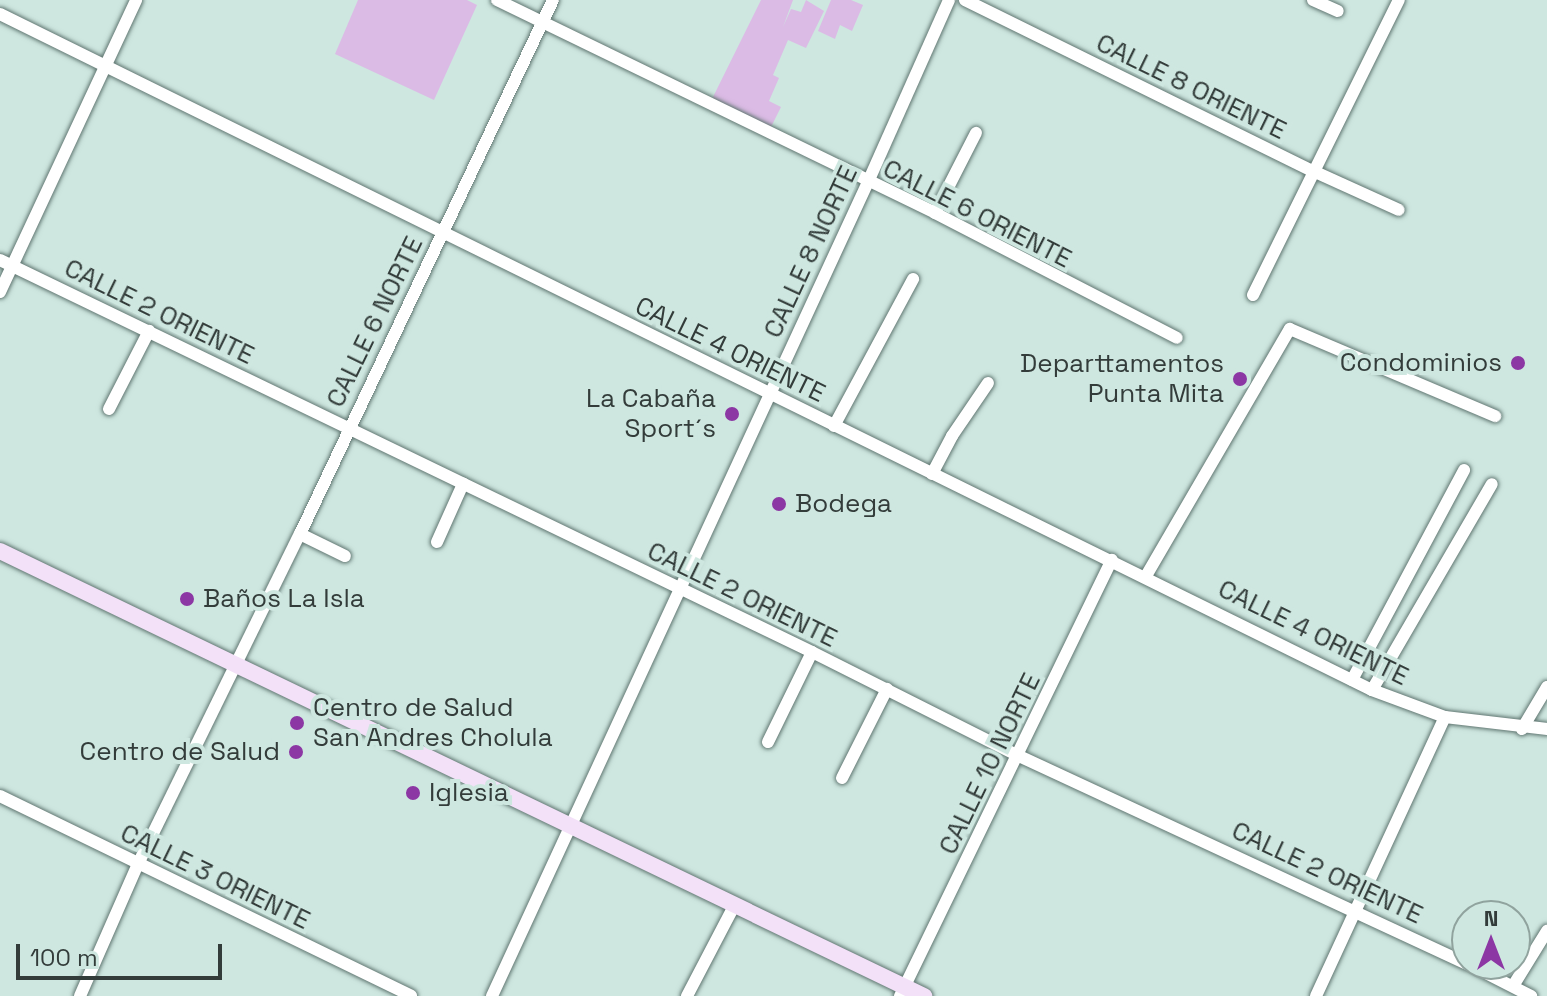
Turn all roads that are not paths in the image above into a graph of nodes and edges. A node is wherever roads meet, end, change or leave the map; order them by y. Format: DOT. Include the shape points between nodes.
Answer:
graph roads {
  1 [pos="136,0"];
  2 [pos="497,0"];
  3 [pos="553,0"];
  4 [pos="949,0"];
  5 [pos="965,0"];
  6 [pos="1313,0"];
  7 [pos="1399,0"];
  8 [pos="1338,11"];
  9 [pos="0,14"];
  10 [pos="542,22"];
  11 [pos="105,65"];
  12 [pos="976,133"];
  13 [pos="1313,171"];
  14 [pos="868,182"];
  15 [pos="1399,210"];
  16 [pos="935,213"];
  17 [pos="443,232"];
  18 [pos="6,263"];
  19 [pos="913,279"];
  20 [pos="0,292"];
  21 [pos="1253,295"];
  22 [pos="149,331"];
  23 [pos="1177,338"];
  24 [pos="988,383"];
  25 [pos="768,396"];
  26 [pos="109,409"];
  27 [pos="1495,416"];
  28 [pos="834,426"];
  29 [pos="349,429"];
  30 [pos="1464,470"];
  31 [pos="932,474"];
  32 [pos="463,484"];
  33 [pos="1492,484"];
  34 [pos="300,534"];
  35 [pos="437,542"];
  36 [pos="0,551"];
  37 [pos="345,556"];
  38 [pos="1112,560"];
  39 [pos="1146,576"];
  40 [pos="679,589"];
  41 [pos="812,652"];
  42 [pos="235,662"];
  43 [pos="1352,680"];
  44 [pos="1547,687"];
  45 [pos="887,689"];
  46 [pos="1372,690"];
  47 [pos="1445,717"];
  48 [pos="1522,729"];
  49 [pos="1547,729"];
  50 [pos="768,742"];
  51 [pos="1019,756"];
  52 [pos="842,778"];
  53 [pos="0,796"];
  54 [pos="570,827"];
  55 [pos="138,864"];
  56 [pos="734,906"];
  57 [pos="1358,910"];
  58 [pos="1547,931"];
  59 [pos="1451,956"];
  60 [pos="1500,980"];
  61 [pos="1513,986"];
  62 [pos="903,991"];
  63 [pos="80,996"];
  64 [pos="411,996"];
  65 [pos="492,996"];
  66 [pos="687,996"];
  67 [pos="924,996"];
  68 [pos="1316,996"];
  69 [pos="1531,996"];
  1 -- 11 [label="street"];
  2 -- 10 [label="street, CALLE 6 ORIENTE"];
  3 -- 10 [label="street, CALLE 6 NORTE"];
  4 -- 14 [label="street, CALLE 8 NORTE"];
  5 -- 13 [label="street, CALLE 8 ORIENTE"];
  6 -- 8 [label="street"];
  7 -- 13 [label="street"];
  9 -- 11 [label="street, CALLE 4 ORIENTE"];
  10 -- 14 [label="street, CALLE 6 ORIENTE"];
  10 -- 17 [label="street, CALLE 6 NORTE"];
  11 -- 17 [label="street, CALLE 4 ORIENTE"];
  11 -- 18 [label="street"];
  12 -- 16 [label="street"];
  13 -- 15 [label="street, CALLE 8 ORIENTE"];
  13 -- 21 [label="street"];
  14 -- 16 [label="street, CALLE 6 ORIENTE"];
  14 -- 25 [label="street, CALLE 8 NORTE"];
  16 -- 23 [label="street, CALLE 6 ORIENTE"];
  17 -- 25 [label="street, CALLE 4 ORIENTE"];
  17 -- 29 [label="street, CALLE 6 NORTE"];
  18 -- 20 [label="street"];
  18 -- 22 [label="street, CALLE 2 ORIENTE"];
  19 -- 28 [label="street"];
  22 -- 26 [label="street"];
  22 -- 29 [label="street, CALLE 2 ORIENTE"];
  24 -- 31 [label="street"];
  25 -- 28 [label="street, CALLE 4 ORIENTE"];
  25 -- 40 [label="street, CALLE 8 NORTE"];
  27 -- 39 [label="street" via="1290,329"];
  28 -- 31 [label="street, CALLE 4 ORIENTE"];
  29 -- 32 [label="street, CALLE 2 ORIENTE"];
  29 -- 34 [label="street, CALLE 6 NORTE"];
  30 -- 43 [label="street"];
  31 -- 38 [label="street, CALLE 4 ORIENTE"];
  32 -- 35 [label="street"];
  32 -- 40 [label="street, CALLE 2 ORIENTE"];
  33 -- 46 [label="street"];
  34 -- 37 [label="street"];
  34 -- 42 [label="street, CALLE 6 NORTE"];
  36 -- 42 [label="main road"];
  38 -- 39 [label="street, CALLE 4 ORIENTE"];
  38 -- 51 [label="street, CALLE 10 NORTE"];
  39 -- 43 [label="street, CALLE 4 ORIENTE"];
  40 -- 41 [label="street, CALLE 2 ORIENTE"];
  40 -- 54 [label="street, CALLE 8 NORTE"];
  41 -- 45 [label="street, CALLE 2 ORIENTE"];
  41 -- 50 [label="street"];
  42 -- 54 [label="main road"];
  42 -- 55 [label="street, CALLE 6 NORTE"];
  43 -- 46 [label="street, CALLE 4 ORIENTE"];
  44 -- 48 [label="street"];
  45 -- 51 [label="street, CALLE 2 ORIENTE"];
  45 -- 52 [label="street"];
  46 -- 47 [label="street, CALLE 4 ORIENTE"];
  47 -- 48 [label="street, CALLE 4 ORIENTE"];
  47 -- 57 [label="street"];
  48 -- 49 [label="street, CALLE 4 ORIENTE"];
  51 -- 57 [label="street, CALLE 2 ORIENTE"];
  51 -- 62 [label="street, CALLE 10 NORTE"];
  53 -- 55 [label="street, CALLE 3 ORIENTE"];
  54 -- 56 [label="main road"];
  54 -- 65 [label="street, CALLE 8 NORTE"];
  55 -- 63 [label="street, CALLE 6 NORTE"];
  55 -- 64 [label="street, CALLE 3 ORIENTE"];
  56 -- 62 [label="main road"];
  56 -- 66 [label="street"];
  57 -- 59 [label="street, CALLE 2 ORIENTE"];
  57 -- 68 [label="street"];
  58 -- 61 [label="street"];
  60 -- 61 [label="street, CALLE 2 ORIENTE"];
  61 -- 69 [label="street, CALLE 2 ORIENTE"];
  62 -- 67 [label="main road"];
}
